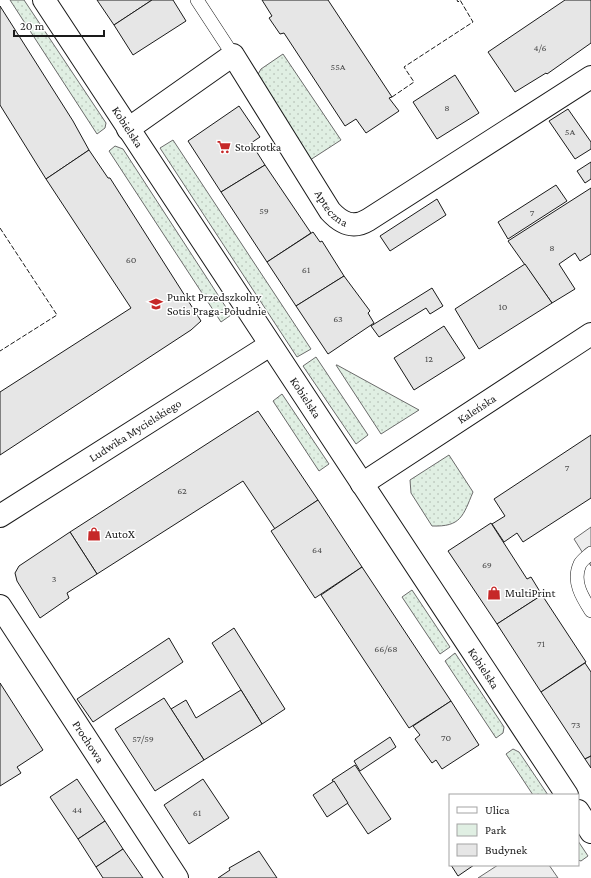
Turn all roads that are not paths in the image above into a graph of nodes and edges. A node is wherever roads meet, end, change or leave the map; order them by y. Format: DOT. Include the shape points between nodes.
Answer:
graph roads {
  1 [pos="44,0"];
  2 [pos="198,0"];
  3 [pos="233,56"];
  4 [pos="591,77"];
  5 [pos="128,129"];
  6 [pos="591,334"];
  7 [pos="270,345"];
  8 [pos="362,484"];
  9 [pos="0,516"];
  10 [pos="591,553"];
  11 [pos="0,606"];
  12 [pos="591,611"];
  13 [pos="566,794"];
  14 [pos="579,813"];
  15 [pos="591,832"];
  16 [pos="176,878"];
  1 -- 5 [label="street, Kobielska"];
  2 -- 3 [label="lane"];
  3 -- 4 [label="street, Apteczna" via="330,211 343,223 354,225 363,223"];
  3 -- 5 [label="street"];
  5 -- 7 [label="street, Kobielska"];
  6 -- 8 [label="street, Kaleńska"];
  7 -- 8 [label="street, Kobielska"];
  7 -- 9 [label="street, Ludwika Mycielskiego"];
  8 -- 13 [label="street, Kobielska"];
  10 -- 12 [label="lane" via="580,563 577,578 580,594"];
  11 -- 16 [label="street, Prochowa"];
  14 -- 15 [label="street"];
}
